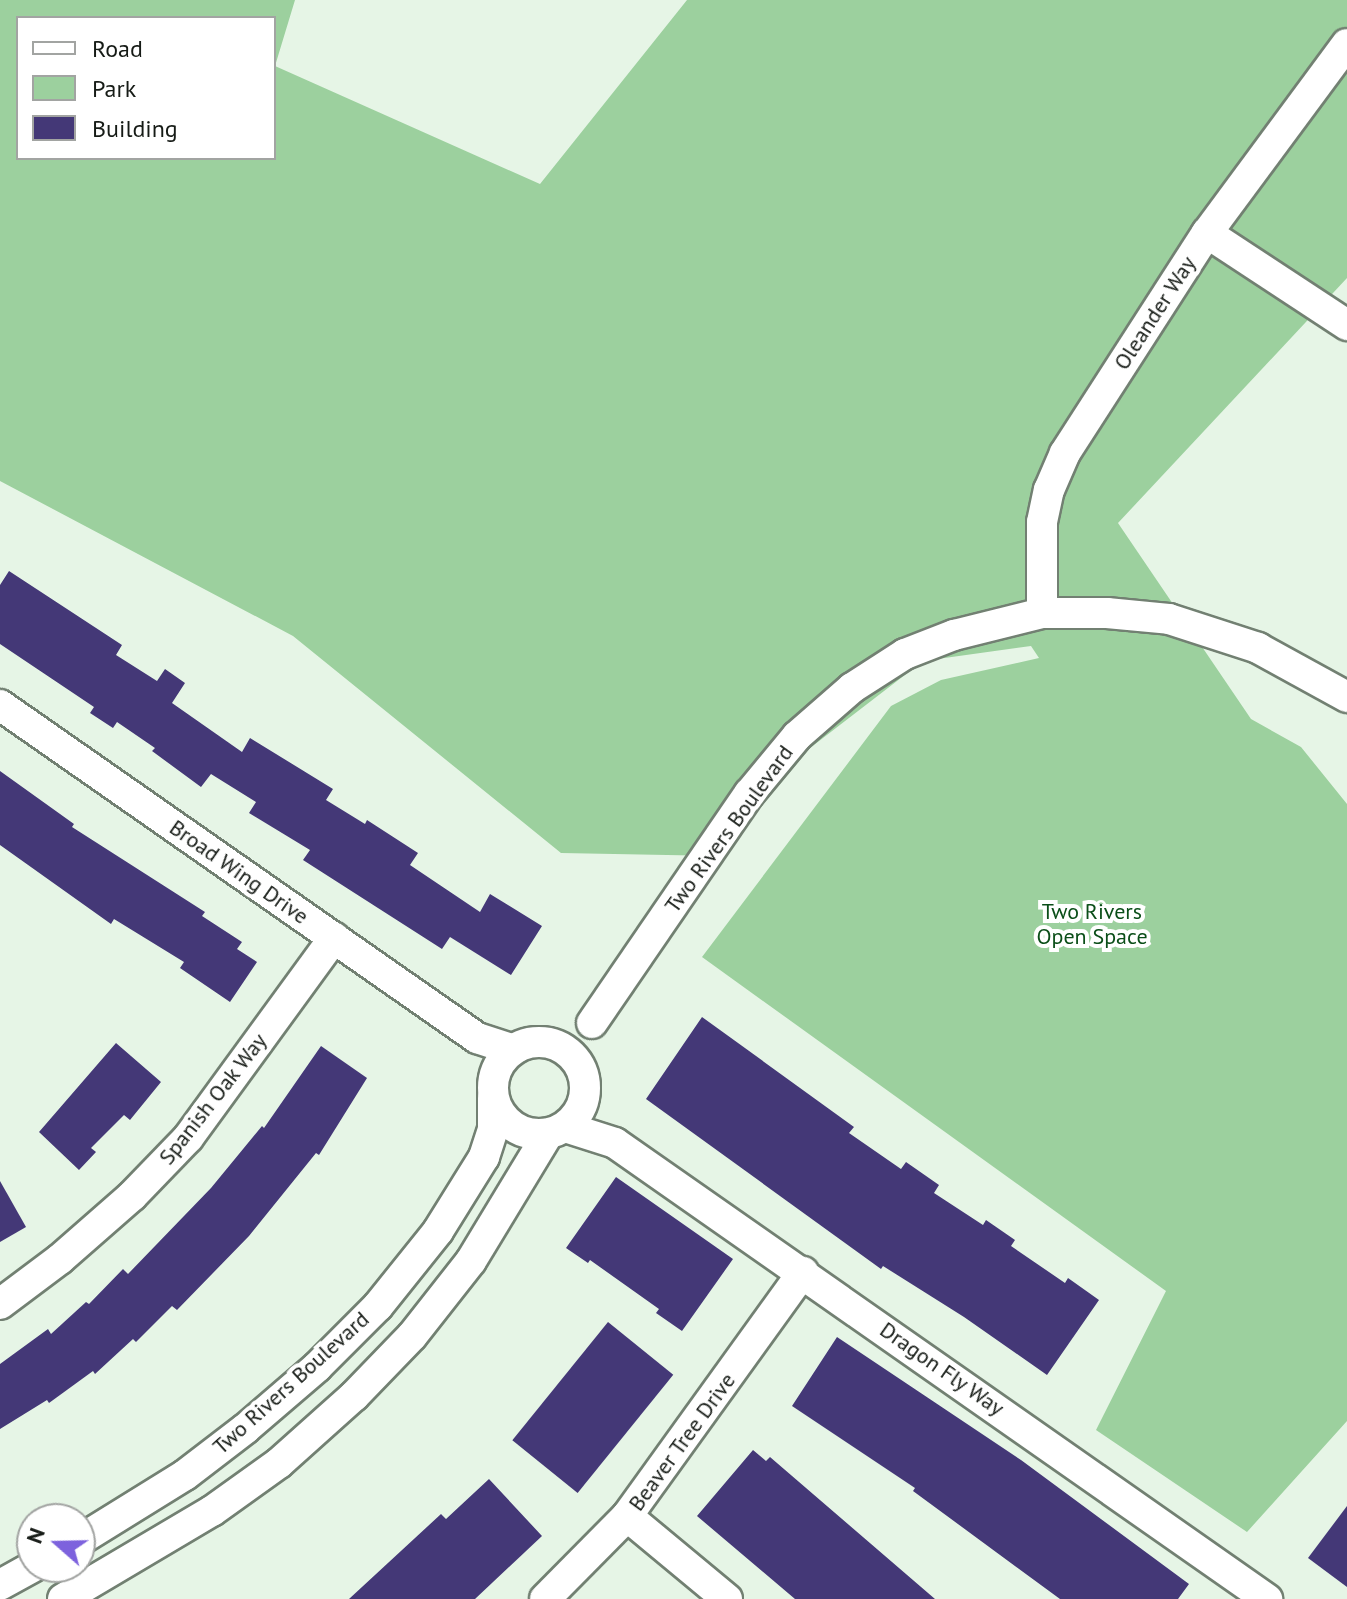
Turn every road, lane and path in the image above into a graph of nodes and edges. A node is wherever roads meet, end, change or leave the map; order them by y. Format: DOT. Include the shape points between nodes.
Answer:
graph roads {
  1 [pos="1347,44"];
  2 [pos="1207,233"];
  3 [pos="1347,325"];
  4 [pos="1042,613"];
  5 [pos="1347,697"];
  6 [pos="0,705"];
  7 [pos="334,938"];
  8 [pos="592,1023"];
  9 [pos="477,1038"];
  10 [pos="548,1042"];
  11 [pos="513,1050"];
  12 [pos="493,1088"];
  13 [pos="585,1088"];
  14 [pos="556,1131"];
  15 [pos="615,1143"];
  16 [pos="803,1272"];
  17 [pos="0,1304"];
  18 [pos="627,1516"];
  19 [pos="96,1530"];
  20 [pos="63,1599"];
  21 [pos="545,1599"];
  22 [pos="727,1599"];
  23 [pos="1267,1599"];
  1 -- 2 [label="street, Oleander Way"];
  2 -- 3 [label="street"];
  2 -- 4 [label="street, Oleander Way" via="1059,465 1042,522"];
  4 -- 5 [label="street, Two Rivers Boulevard" via="1169,619 1258,648"];
  4 -- 8 [label="street, Two Rivers Boulevard" via="954,635 905,654 852,688 797,736 749,794"];
  6 -- 7 [label="street, Broad Wing Drive"];
  7 -- 9 [label="street, Broad Wing Drive"];
  7 -- 17 [label="street, Spanish Oak Way" via="188,1138 132,1196"];
  8 -- 10 [label="street"];
  8 -- 13 [label="street, Two Rivers Boulevard"];
  9 -- 11 [label="street, Broad Wing Drive"];
  9 -- 12 [label="street"];
  10 -- 11 [label="street" via="530,1042"];
  10 -- 13 [label="street" via="578,1062"];
  11 -- 12 [label="street" via="500,1062"];
  12 -- 14 [label="street" via="500,1115 513,1128 530,1134"];
  12 -- 19 [label="street, Two Rivers Boulevard" via="493,1129 484,1157 438,1231 378,1306 245,1429 185,1475"];
  13 -- 14 [label="street, Two Rivers Boulevard" via="578,1114"];
  13 -- 15 [label="street, Dragon Fly Way"];
  14 -- 15 [label="street, Dragon Fly Way"];
  14 -- 20 [label="street, Two Rivers Boulevard" via="471,1261 412,1336 354,1396 279,1463 212,1511"];
  15 -- 16 [label="street, Dragon Fly Way"];
  16 -- 18 [label="street, Beaver Tree Drive"];
  16 -- 23 [label="street, Dragon Fly Way"];
  18 -- 21 [label="street, Beaver Tree Drive"];
  18 -- 22 [label="street"];
}
